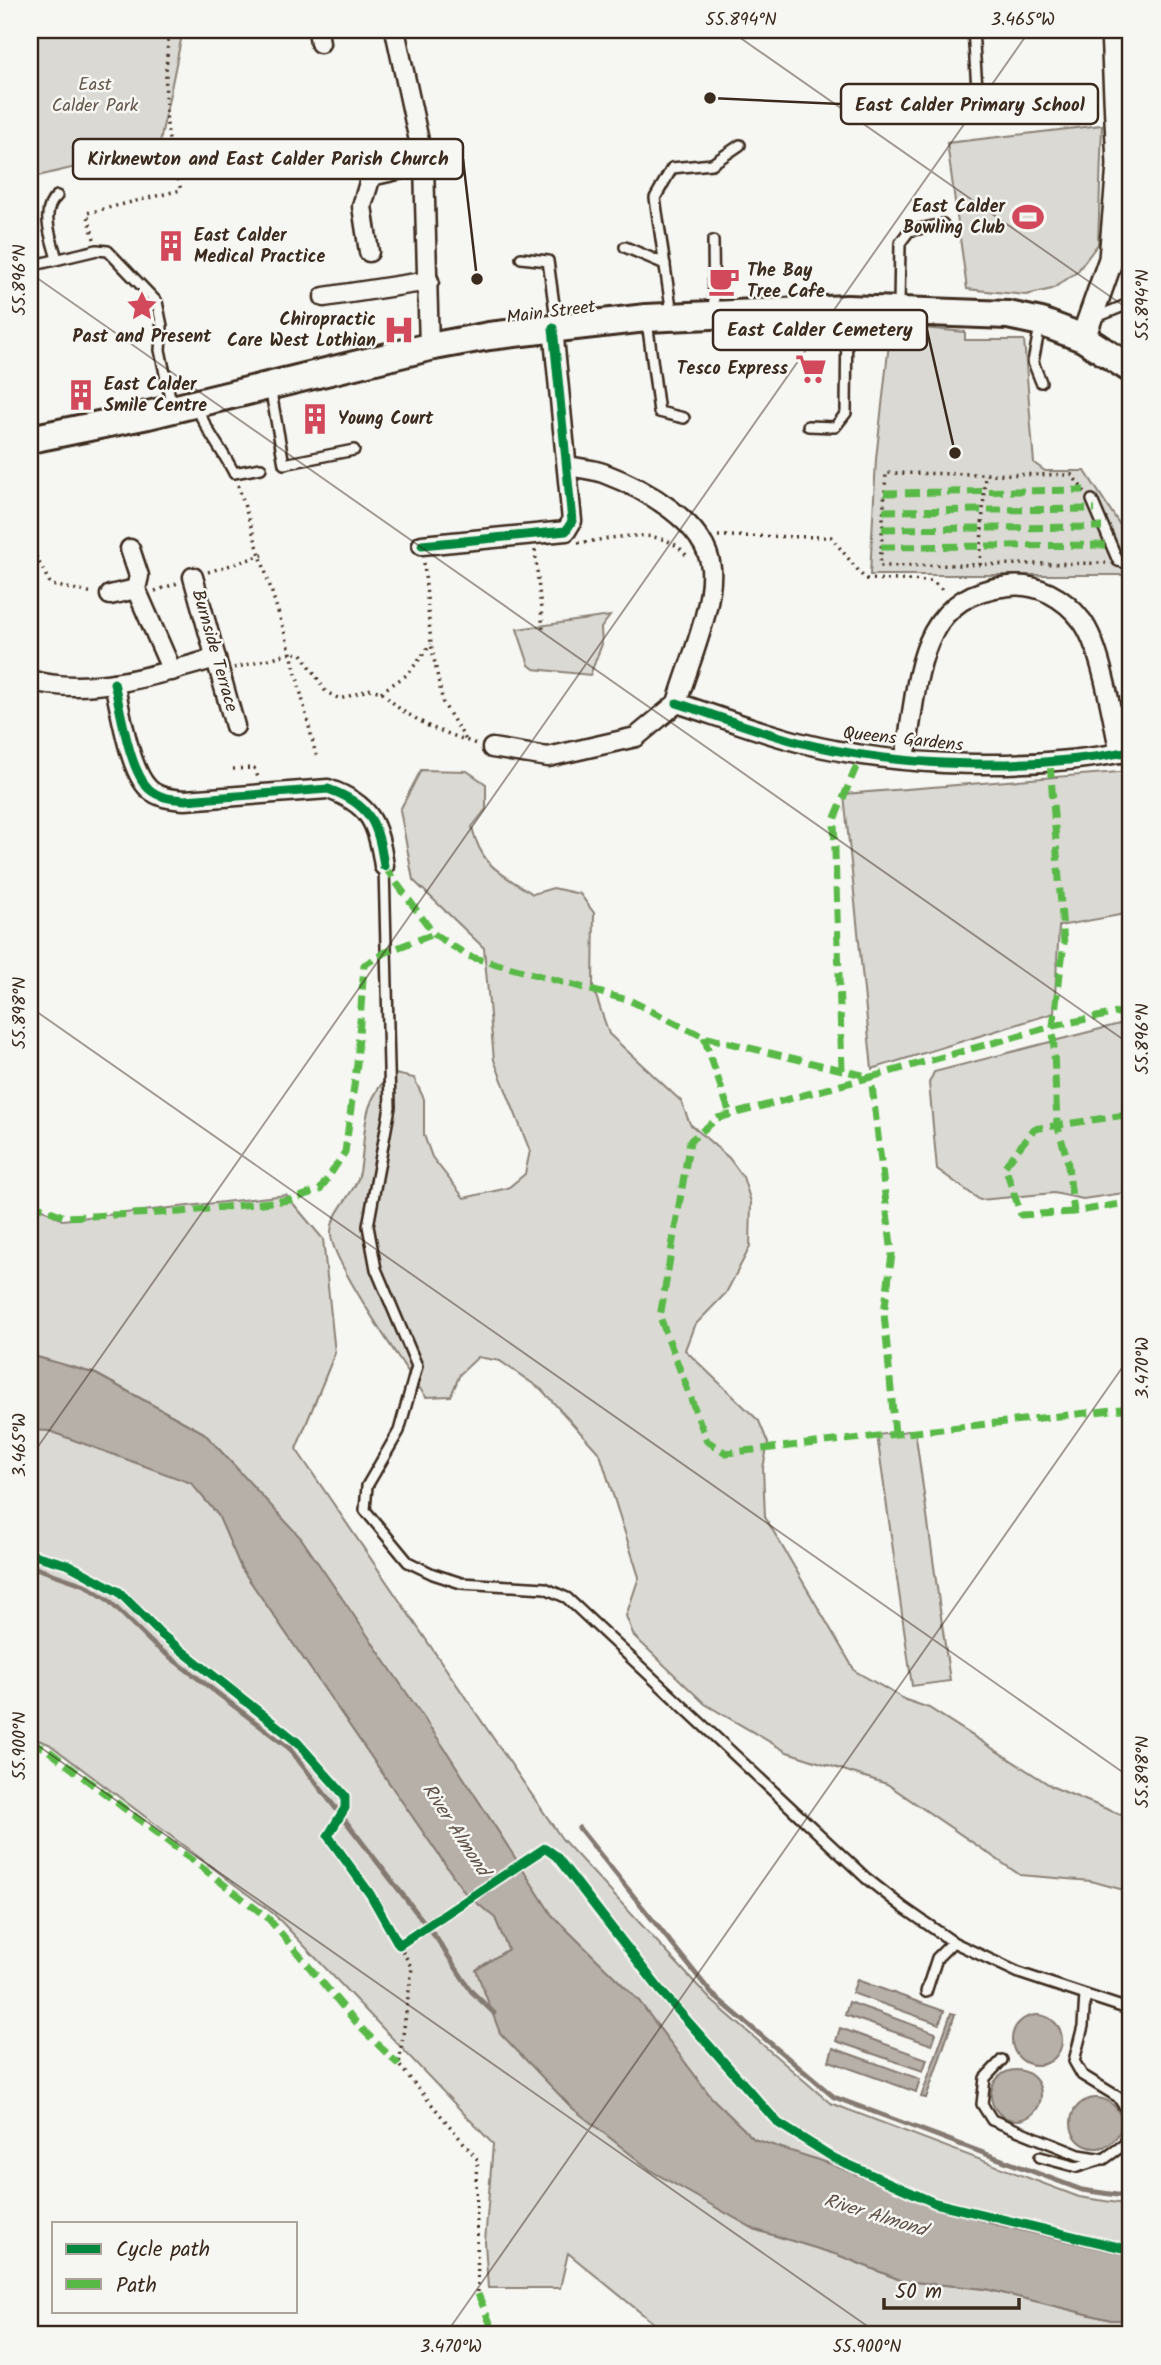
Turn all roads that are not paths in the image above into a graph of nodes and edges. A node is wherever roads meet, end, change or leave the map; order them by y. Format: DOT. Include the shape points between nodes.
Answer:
graph roads {
  1 [pos="395,30"];
  2 [pos="973,30"];
  3 [pos="1113,30"];
  4 [pos="972,114"];
  5 [pos="740,145"];
  6 [pos="424,164"];
  7 [pos="1125,165"];
  8 [pos="57,196"];
  9 [pos="943,224"];
  10 [pos="713,240"];
  11 [pos="625,247"];
  12 [pos="369,252"];
  13 [pos="521,258"];
  14 [pos="57,259"];
  15 [pos="665,264"];
  16 [pos="30,266"];
  17 [pos="429,281"];
  18 [pos="324,297"];
  19 [pos="1131,303"];
  20 [pos="847,309"];
  21 [pos="899,310"];
  22 [pos="714,315"];
  23 [pos="659,317"];
  24 [pos="1041,322"];
  25 [pos="555,328"];
  26 [pos="1086,329"];
  27 [pos="429,347"];
  28 [pos="1131,369"];
  29 [pos="1041,382"];
  30 [pos="270,386"];
  31 [pos="184,406"];
  32 [pos="684,418"];
  33 [pos="808,426"];
  34 [pos="30,439"];
  35 [pos="355,450"];
  36 [pos="567,466"];
  37 [pos="261,468"];
  38 [pos="1092,500"];
  39 [pos="422,545"];
  40 [pos="130,549"];
  41 [pos="1131,564"];
  42 [pos="193,577"];
  43 [pos="136,589"];
  44 [pos="110,595"];
  45 [pos="218,665"];
  46 [pos="172,671"];
  47 [pos="30,680"];
  48 [pos="114,683"];
  49 [pos="677,703"];
  50 [pos="235,726"];
  51 [pos="492,748"];
  52 [pos="1126,752"];
  53 [pos="905,758"];
  54 [pos="384,866"];
  55 [pos="953,1942"];
  56 [pos="926,1993"];
  57 [pos="1085,1996"];
  58 [pos="1131,2010"];
  59 [pos="1002,2060"];
  60 [pos="1040,2157"];
  61 [pos="1104,2158"];
  1 -- 6 [label="street"];
  2 -- 4 [label="lane" via="978,103"];
  3 -- 7 [label="street"];
  5 -- 15 [label="lane" via="712,164 672,168 656,198"];
  6 -- 12 [label="street" via="371,176 362,206"];
  6 -- 17 [label="street"];
  7 -- 26 [label="street" via="1111,259"];
  8 -- 14 [label="lane" via="47,212"];
  9 -- 21 [label="lane" via="909,231 901,243"];
  10 -- 22 [label="lane"];
  11 -- 15 [label="lane"];
  13 -- 25 [label="lane" via="548,261"];
  14 -- 16 [label="lane"];
  14 -- 31 [label="lane" via="107,251 157,302 163,326 160,350"];
  15 -- 23 [label="lane"];
  17 -- 18 [label="street"];
  17 -- 27 [label="street"];
  19 -- 26 [label="lane"];
  20 -- 21 [label="main road, Main Street"];
  20 -- 22 [label="main road, Main Street"];
  20 -- 33 [label="lane" via="846,413 835,427"];
  21 -- 24 [label="main road, Main Street" via="1009,315"];
  22 -- 23 [label="main road, Main Street"];
  23 -- 25 [label="main road, Main Street"];
  23 -- 32 [label="lane" via="659,412"];
  24 -- 26 [label="main road, Main Street"];
  24 -- 29 [label="lane" via="1033,362"];
  25 -- 27 [label="main road, Main Street"];
  25 -- 36 [label="street"];
  26 -- 28 [label="main road, Main Street"];
  27 -- 30 [label="main road, Main Street"];
  30 -- 31 [label="main road, Main Street"];
  30 -- 35 [label="lane" via="284,464"];
  31 -- 34 [label="main road, Main Street"];
  31 -- 37 [label="lane" via="217,441 234,473"];
  36 -- 39 [label="street" via="572,521 566,531"];
  36 -- 49 [label="street" via="602,472 672,508 698,536 711,567 708,601"];
  38 -- 41 [label="lane" via="1118,561"];
  40 -- 43 [label="street" via="139,576"];
  42 -- 45 [label="street, Burnside Terrace"];
  43 -- 44 [label="street"];
  43 -- 46 [label="street"];
  45 -- 46 [label="street"];
  45 -- 50 [label="street, Burnside Terrace"];
  46 -- 48 [label="street"];
  47 -- 48 [label="street"];
  48 -- 54 [label="street" via="138,774 150,790 164,798 185,800 328,789 348,796 379,829"];
  49 -- 51 [label="street" via="636,737 548,757"];
  49 -- 53 [label="street, Queens Gardens" via="799,742"];
  52 -- 53 [label="street, Queens Gardens" via="1051,763 984,765"];
  52 -- 53 [label="street, Queens Gardens" via="1083,622 1059,597 1025,584 983,588 957,602 938,622 925,647"];
  54 -- 55 [label="lane" via="390,1107 369,1226 376,1269 417,1366 399,1431 367,1486 365,1510 408,1562 433,1574 461,1583 545,1588 567,1598 866,1878"];
  55 -- 56 [label="lane" via="937,1958"];
  55 -- 57 [label="lane" via="1019,1973"];
  57 -- 58 [label="lane"];
  57 -- 61 [label="lane" via="1074,2061 1082,2075 1118,2097 1131,2117 1125,2144"];
  59 -- 61 [label="lane" via="985,2078 982,2104 992,2120 1079,2155"];
  60 -- 61 [label="lane" via="1076,2167"];
}
